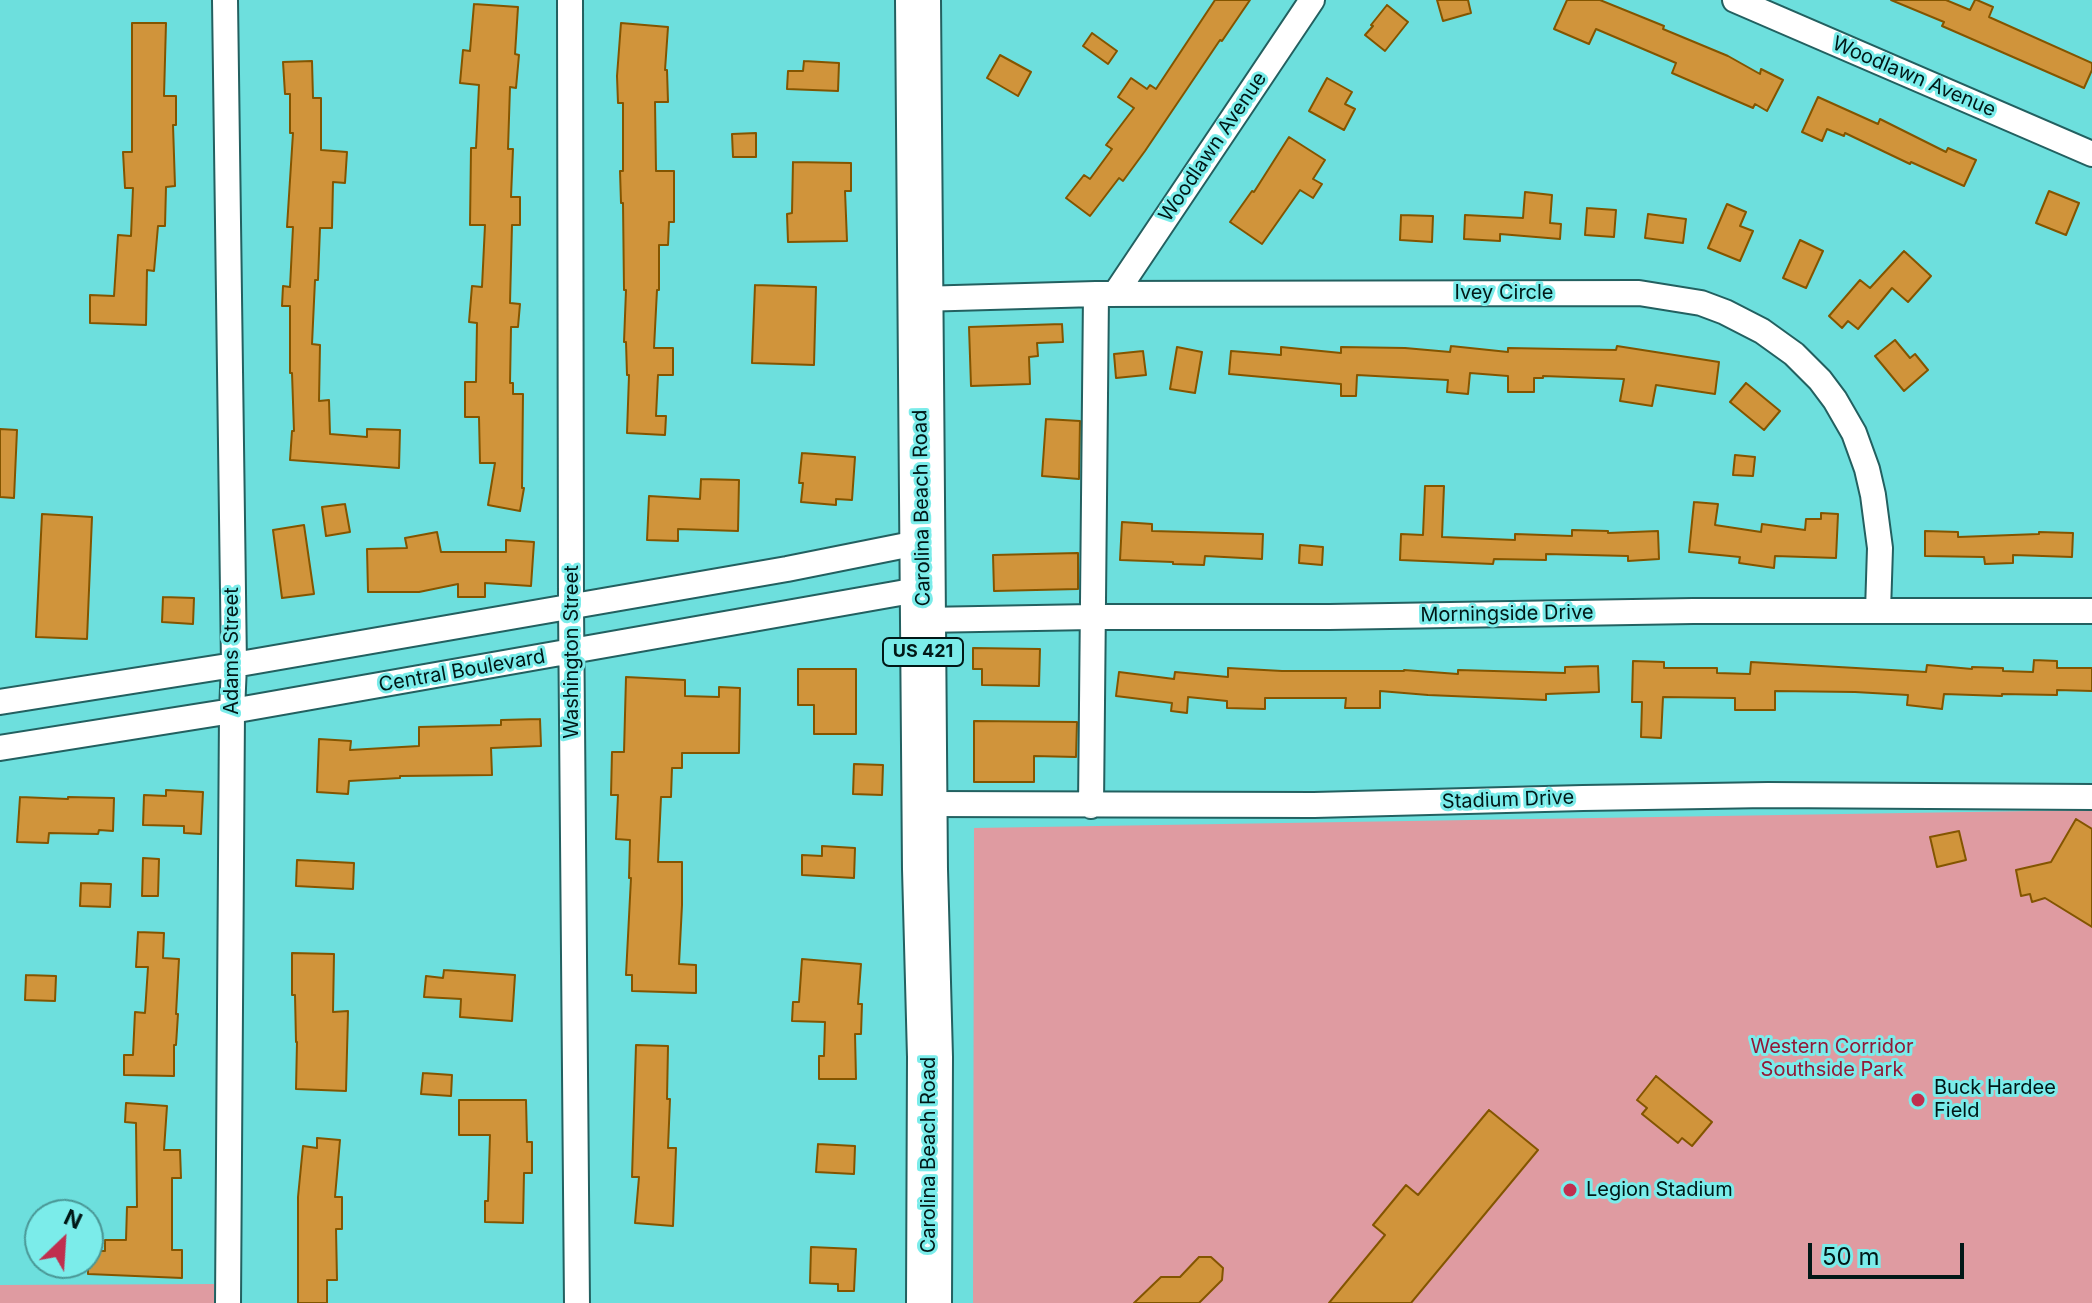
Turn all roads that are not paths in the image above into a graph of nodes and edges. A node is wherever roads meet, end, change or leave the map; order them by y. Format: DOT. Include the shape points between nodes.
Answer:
graph roads {
  1 [pos="225,0"];
  2 [pos="570,0"];
  3 [pos="918,0"];
  4 [pos="1312,0"];
  5 [pos="1735,0"];
  6 [pos="2092,154"];
  7 [pos="1106,294"];
  8 [pos="919,299"];
  9 [pos="922,542"];
  10 [pos="923,605"];
  11 [pos="571,606"];
  12 [pos="1878,611"];
  13 [pos="2092,611"];
  14 [pos="1092,617"];
  15 [pos="572,651"];
  16 [pos="234,665"];
  17 [pos="0,702"];
  18 [pos="232,711"];
  19 [pos="0,748"];
  20 [pos="2092,797"];
  21 [pos="924,804"];
  22 [pos="1091,806"];
  23 [pos="228,1303"];
  24 [pos="577,1303"];
  25 [pos="929,1303"];
  1 -- 16 [label="street, Adams Street"];
  2 -- 11 [label="street, Washington Street"];
  3 -- 8 [label="highway, Carolina Beach Road / US 421"];
  4 -- 7 [label="street, Woodlawn Avenue"];
  5 -- 6 [label="street, Woodlawn Avenue"];
  7 -- 8 [label="street, Ivey Circle"];
  7 -- 12 [label="street, Ivey Circle" via="1639,293 1725,312 1794,354 1820,380 1854,433 1873,495 1880,548"];
  7 -- 14 [label="street"];
  8 -- 9 [label="highway, Carolina Beach Road / US 421"];
  9 -- 10 [label="highway, Carolina Beach Road / US 421"];
  9 -- 11 [label="street"];
  10 -- 14 [label="street, Morningside Drive"];
  10 -- 15 [label="street, Central Boulevard"];
  10 -- 21 [label="highway, Carolina Beach Road / US 421"];
  11 -- 15 [label="street, Washington Street"];
  11 -- 16 [label="street"];
  12 -- 13 [label="street, Morningside Drive"];
  12 -- 14 [label="street, Morningside Drive"];
  14 -- 22 [label="street"];
  15 -- 18 [label="street, Central Boulevard"];
  15 -- 24 [label="street, Washington Street"];
  16 -- 17 [label="street"];
  16 -- 18 [label="street, Adams Street"];
  18 -- 19 [label="street, Central Boulevard"];
  18 -- 23 [label="street, Adams Street"];
  20 -- 22 [label="street, Stadium Drive" via="1768,795"];
  21 -- 22 [label="street, Stadium Drive"];
  21 -- 25 [label="highway, Carolina Beach Road / US 421"];
}
